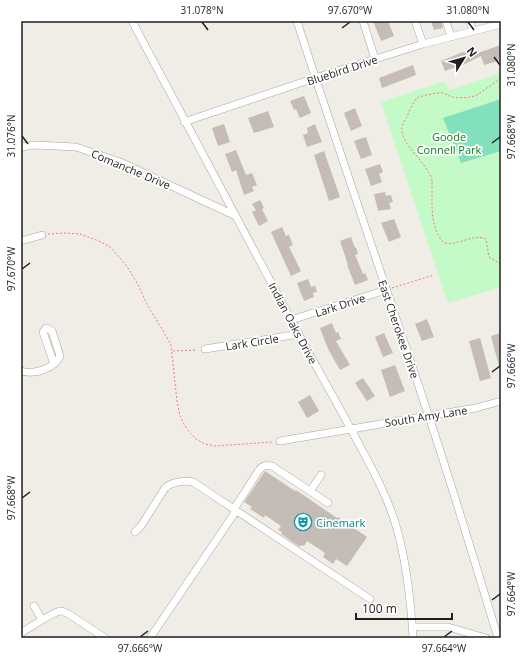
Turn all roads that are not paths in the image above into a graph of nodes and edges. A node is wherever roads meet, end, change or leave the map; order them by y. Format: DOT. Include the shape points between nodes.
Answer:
graph roads {
  1 [pos="132,21"];
  2 [pos="297,21"];
  3 [pos="363,21"];
  4 [pos="415,21"];
  5 [pos="446,21"];
  6 [pos="470,21"];
  7 [pos="501,24"];
  8 [pos="473,31"];
  9 [pos="451,37"];
  10 [pos="423,44"];
  11 [pos="376,59"];
  12 [pos="315,78"];
  13 [pos="184,122"];
  14 [pos="21,147"];
  15 [pos="236,216"];
  16 [pos="42,235"];
  17 [pos="21,241"];
  18 [pos="386,290"];
  19 [pos="291,320"];
  20 [pos="299,334"];
  21 [pos="205,349"];
  22 [pos="54,364"];
  23 [pos="21,371"];
  24 [pos="501,402"];
  25 [pos="429,415"];
  26 [pos="351,429"];
  27 [pos="280,441"];
  28 [pos="321,475"];
  29 [pos="310,491"];
  30 [pos="328,503"];
  31 [pos="235,510"];
  32 [pos="135,532"];
  33 [pos="370,598"];
  34 [pos="34,606"];
  35 [pos="42,620"];
  36 [pos="412,627"];
  37 [pos="21,633"];
  38 [pos="105,638"];
  39 [pos="150,638"];
  40 [pos="413,638"];
  41 [pos="486,638"];
  42 [pos="498,638"];
  1 -- 13 [label="street, Indian Oaks Drive"];
  2 -- 12 [label="street, East Cherokee Drive"];
  3 -- 11 [label="street"];
  4 -- 10 [label="street"];
  5 -- 9 [label="street"];
  6 -- 8 [label="street"];
  7 -- 8 [label="street, Bluebird Drive"];
  8 -- 9 [label="street, Bluebird Drive"];
  9 -- 10 [label="street, Bluebird Drive"];
  10 -- 11 [label="street, Bluebird Drive"];
  11 -- 12 [label="street, Bluebird Drive"];
  12 -- 13 [label="street, Bluebird Drive"];
  12 -- 18 [label="street, East Cherokee Drive"];
  13 -- 15 [label="street, Indian Oaks Drive"];
  14 -- 15 [label="street, Comanche Drive" via="76,147 120,162"];
  15 -- 19 [label="street, Indian Oaks Drive"];
  16 -- 17 [label="street"];
  18 -- 19 [label="street, Lark Drive"];
  18 -- 25 [label="street, East Cherokee Drive"];
  19 -- 20 [label="street, Indian Oaks Drive"];
  20 -- 21 [label="street, Lark Circle"];
  20 -- 26 [label="street, Indian Oaks Drive"];
  22 -- 23 [label="street" via="37,372"];
  24 -- 25 [label="street, South Amy Lane"];
  25 -- 26 [label="street, South Amy Lane"];
  25 -- 42 [label="street, East Cherokee Drive"];
  26 -- 27 [label="street, South Amy Lane"];
  26 -- 36 [label="street, Indian Oaks Drive" via="391,509 406,566"];
  28 -- 29 [label="street"];
  29 -- 30 [label="street"];
  29 -- 31 [label="street" via="272,466 263,466"];
  31 -- 32 [label="street" via="193,482 170,484"];
  31 -- 33 [label="street"];
  31 -- 39 [label="street"];
  34 -- 35 [label="street"];
  35 -- 37 [label="street"];
  35 -- 38 [label="street" via="61,611"];
  36 -- 40 [label="street, Indian Oaks Drive"];
  36 -- 41 [label="street" via="448,627"];
}
